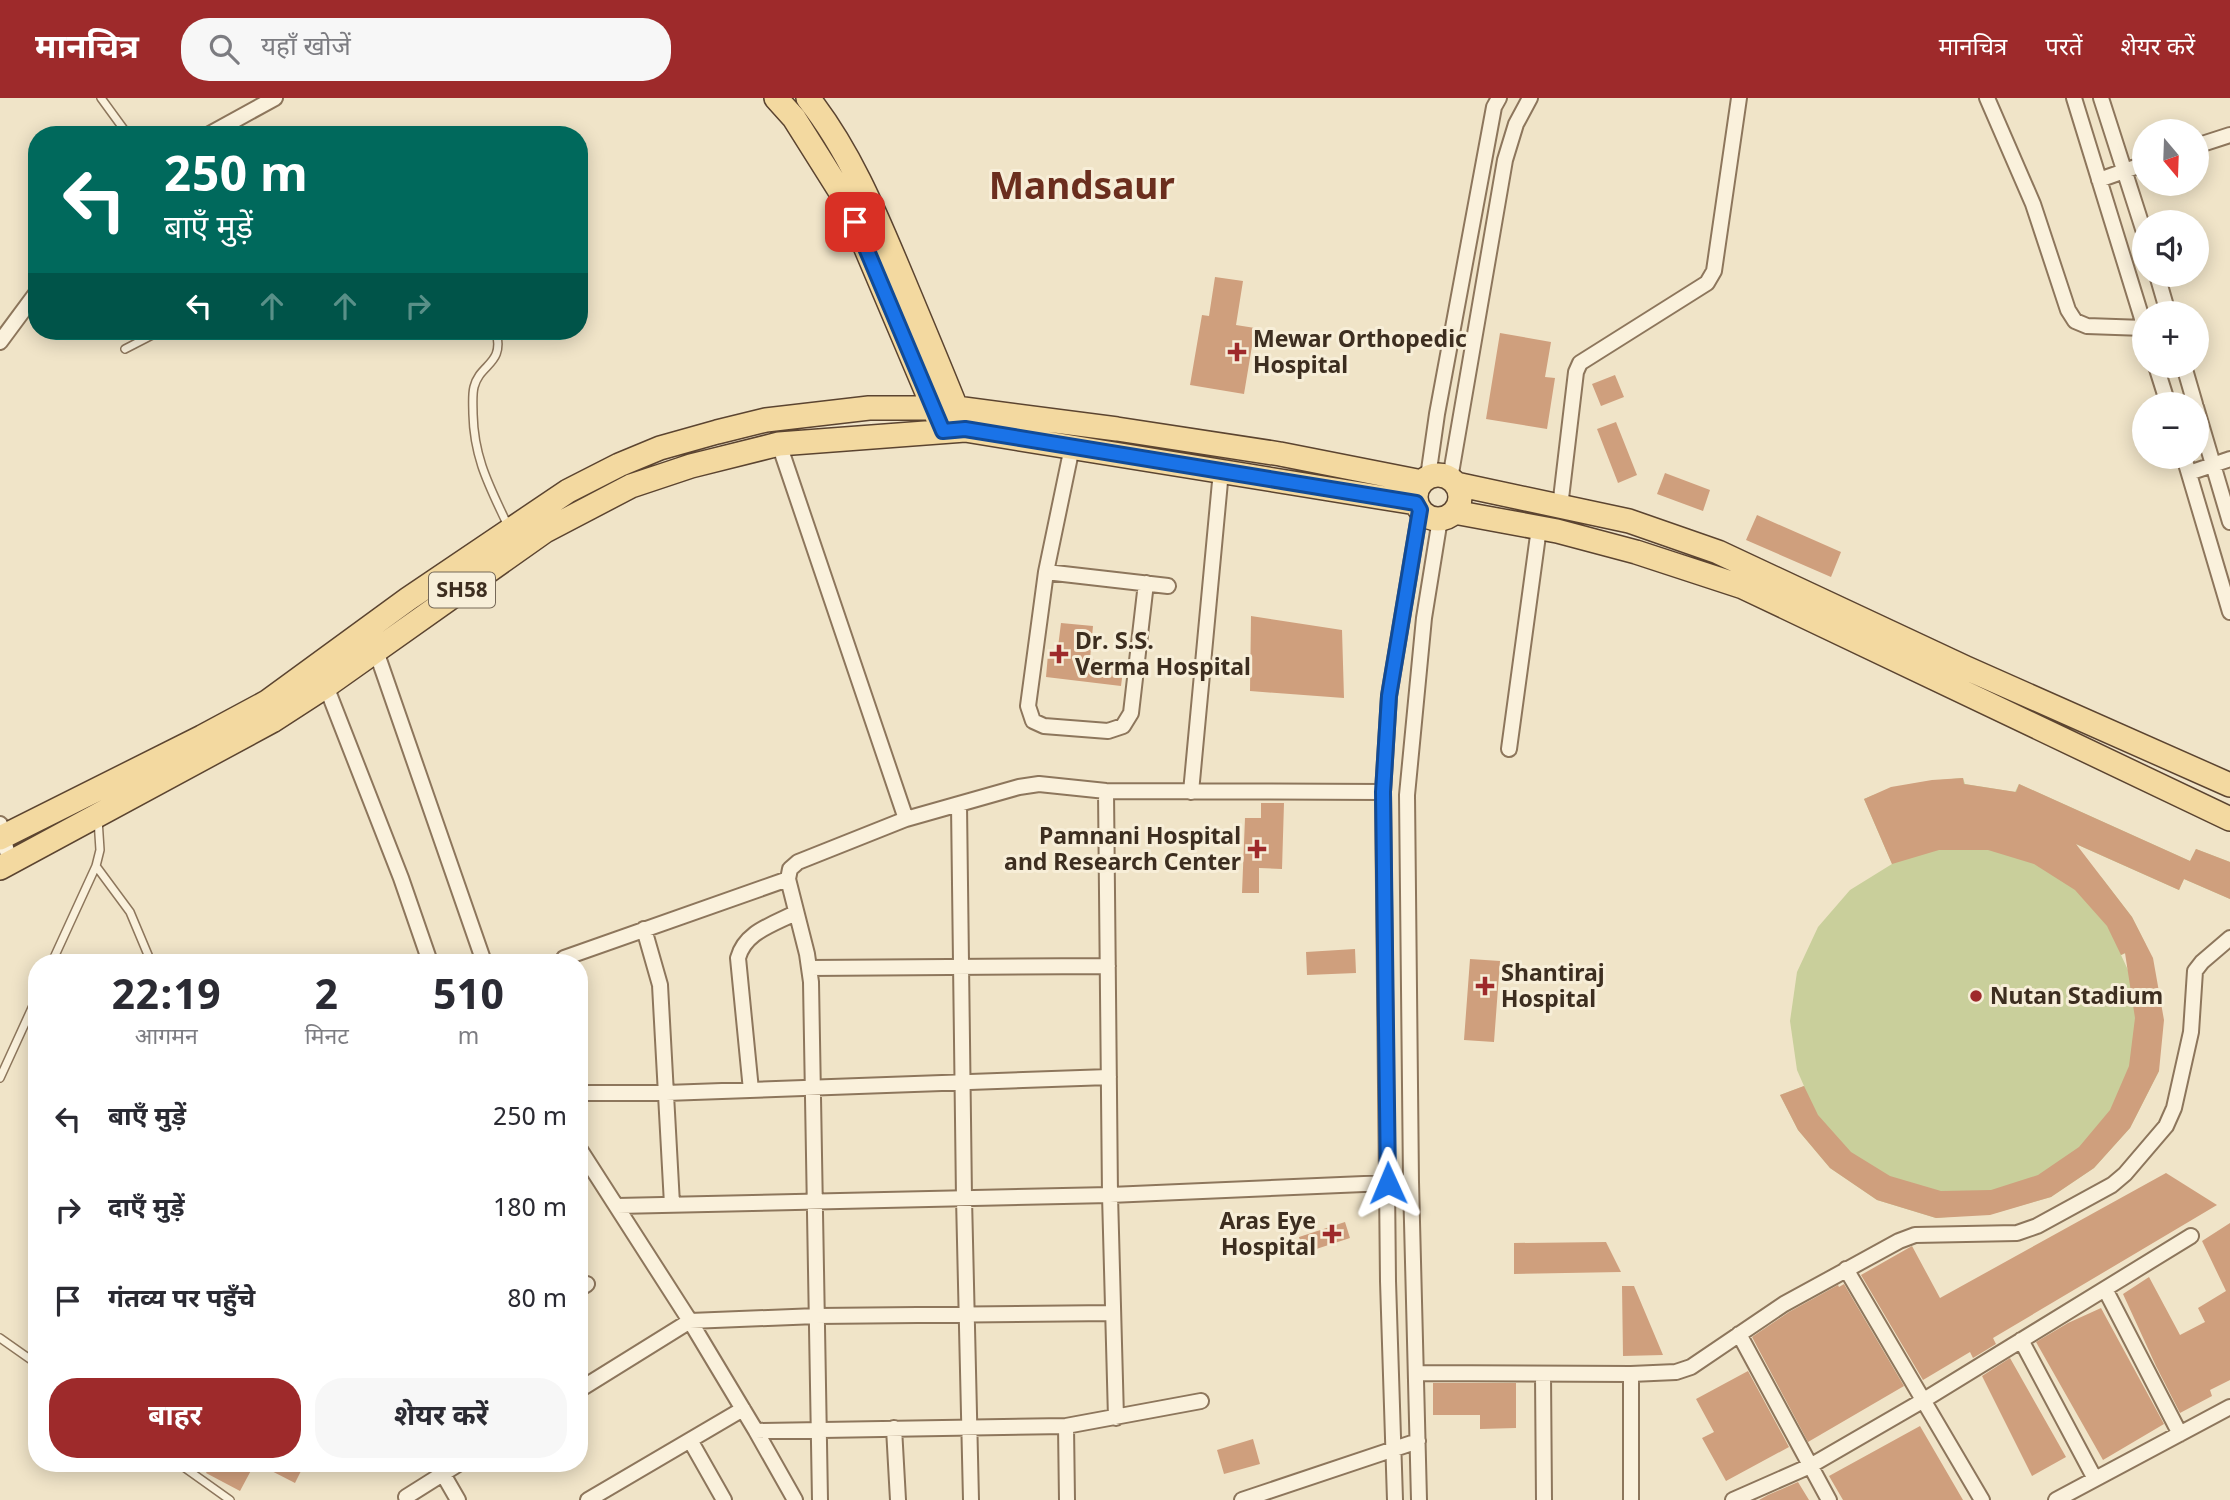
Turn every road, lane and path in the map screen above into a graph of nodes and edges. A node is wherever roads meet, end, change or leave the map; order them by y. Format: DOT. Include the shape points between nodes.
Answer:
graph roads {
  1 [pos="102,98"];
  2 [pos="275,98"];
  3 [pos="776,98"];
  4 [pos="808,98"];
  5 [pos="1499,98"];
  6 [pos="1530,98"];
  7 [pos="1739,98"];
  8 [pos="1987,98"];
  9 [pos="2074,98"];
  10 [pos="2101,98"];
  11 [pos="122,126"];
  12 [pos="224,126"];
  13 [pos="2230,135"];
  14 [pos="2209,142"];
  15 [pos="2132,169"];
  16 [pos="2126,171"];
  17 [pos="2099,180"];
  18 [pos="2138,210"];
  19 [pos="2136,301"];
  20 [pos="28,304"];
  21 [pos="2132,327"];
  22 [pos="142,340"];
  23 [pos="498,340"];
  24 [pos="0,342"];
  25 [pos="125,349"];
  26 [pos="945,408"];
  27 [pos="954,430"];
  28 [pos="779,444"];
  29 [pos="1072,447"];
  30 [pos="2209,450"];
  31 [pos="2230,459"];
  32 [pos="2213,464"];
  33 [pos="2188,469"];
  34 [pos="1221,471"];
  35 [pos="2189,473"];
  36 [pos="1436,496"];
  37 [pos="1560,507"];
  38 [pos="2230,522"];
  39 [pos="1539,528"];
  40 [pos="516,539"];
  41 [pos="1046,572"];
  42 [pos="1146,583"];
  43 [pos="1168,586"];
  44 [pos="2230,612"];
  45 [pos="376,650"];
  46 [pos="326,686"];
  47 [pos="1509,749"];
  48 [pos="2230,785"];
  49 [pos="1106,791"];
  50 [pos="92,792"];
  51 [pos="1191,792"];
  52 [pos="1383,792"];
  53 [pos="959,805"];
  54 [pos="98,815"];
  55 [pos="906,819"];
  56 [pos="2230,820"];
  57 [pos="1,833"];
  58 [pos="5,866"];
  59 [pos="96,866"];
  60 [pos="788,879"];
  61 [pos="795,913"];
  62 [pos="644,929"];
  63 [pos="2230,938"];
  64 [pos="56,954"];
  65 [pos="148,954"];
  66 [pos="427,954"];
  67 [pos="481,954"];
  68 [pos="575,954"];
  69 [pos="1108,966"];
  70 [pos="961,967"];
  71 [pos="809,968"];
  72 [pos="28,1017"];
  73 [pos="1109,1077"];
  74 [pos="0,1078"];
  75 [pos="962,1082"];
  76 [pos="811,1088"];
  77 [pos="751,1090"];
  78 [pos="588,1093"];
  79 [pos="666,1093"];
  80 [pos="588,1162"];
  81 [pos="1411,1182"];
  82 [pos="1388,1183"];
  83 [pos="1110,1195"];
  84 [pos="964,1198"];
  85 [pos="813,1200"];
  86 [pos="672,1204"];
  87 [pos="617,1206"];
  88 [pos="2191,1236"];
  89 [pos="1846,1269"];
  90 [pos="2105,1289"];
  91 [pos="1113,1313"];
  92 [pos="966,1314"];
  93 [pos="817,1315"];
  94 [pos="690,1321"];
  95 [pos="1739,1334"];
  96 [pos="0,1338"];
  97 [pos="2021,1340"];
  98 [pos="28,1358"];
  99 [pos="1416,1373"];
  100 [pos="1543,1374"];
  101 [pos="1631,1374"];
  102 [pos="588,1384"];
  103 [pos="1924,1400"];
  104 [pos="1200,1401"];
  105 [pos="2230,1407"];
  106 [pos="743,1409"];
  107 [pos="1116,1418"];
  108 [pos="1066,1426"];
  109 [pos="894,1428"];
  110 [pos="968,1428"];
  111 [pos="819,1430"];
  112 [pos="756,1431"];
  113 [pos="2180,1434"];
  114 [pos="690,1440"];
  115 [pos="1418,1441"];
  116 [pos="1393,1449"];
  117 [pos="1810,1466"];
  118 [pos="191,1472"];
  119 [pos="446,1472"];
  120 [pos="443,1474"];
  121 [pos="2095,1479"];
  122 [pos="406,1497"];
  123 [pos="230,1500"];
  124 [pos="457,1500"];
  125 [pos="588,1500"];
  126 [pos="724,1500"];
  127 [pos="795,1500"];
  128 [pos="820,1500"];
  129 [pos="898,1500"];
  130 [pos="971,1500"];
  131 [pos="1067,1500"];
  132 [pos="1242,1500"];
  133 [pos="1395,1500"];
  134 [pos="1419,1500"];
  135 [pos="1544,1500"];
  136 [pos="1631,1500"];
  137 [pos="1733,1500"];
  138 [pos="1829,1500"];
  139 [pos="1982,1500"];
  140 [pos="2056,1500"];
  1 -- 11 [label="lane"];
  2 -- 12 [label="street"];
  3 -- 26 [label="main road" via="794,118 845,199"];
  4 -- 26 [label="main road" via="846,155 878,219"];
  5 -- 36 [label="street" via="1437,414"];
  6 -- 36 [label="street" via="1516,124 1506,160"];
  7 -- 37 [label="street" via="1714,271 1707,283 1580,363"];
  8 -- 21 [label="street" via="2033,204 2068,310 2087,326"];
  9 -- 17 [label="street"];
  10 -- 16 [label="street"];
  13 -- 14 [label="street"];
  15 -- 16 [label="street"];
  16 -- 17 [label="street"];
  16 -- 18 [label="street"];
  17 -- 19 [label="street"];
  20 -- 24 [label="street"];
  22 -- 25 [label="lane"];
  23 -- 40 [label="lane" via="494,360 477,377 473,390 474,423 482,468"];
  26 -- 27 [label="main road"];
  26 -- 36 [label="main road" via="1280,454"];
  26 -- 40 [label="main road, SH58" via="869,408 766,420 660,448 568,491"];
  27 -- 28 [label="main road, SH58"];
  27 -- 29 [label="main road"];
  28 -- 40 [label="main road, SH58" via="631,486 545,531"];
  28 -- 55 [label="street"];
  29 -- 34 [label="main road"];
  29 -- 41 [label="street"];
  30 -- 32 [label="street"];
  31 -- 32 [label="street"];
  32 -- 35 [label="street"];
  32 -- 38 [label="street"];
  33 -- 35 [label="street"];
  34 -- 36 [label="main road"];
  34 -- 51 [label="street"];
  35 -- 44 [label="street"];
  36 -- 37 [label="main road"];
  36 -- 39 [label="main road"];
  36 -- 52 [label="street" via="1389,696"];
  36 -- 81 [label="street" via="1407,795"];
  37 -- 48 [label="main road" via="1629,522 1718,552"];
  39 -- 47 [label="street"];
  39 -- 56 [label="main road" via="1636,552 1743,587"];
  40 -- 45 [label="main road, SH58"];
  40 -- 50 [label="main road, SH58" via="408,599 267,702"];
  41 -- 42 [label="street"];
  41 -- 42 [label="street" via="1028,706 1033,721 1044,726 1108,731 1123,726 1131,713"];
  42 -- 43 [label="street"];
  45 -- 46 [label="main road, SH58"];
  45 -- 67 [label="street"];
  46 -- 54 [label="main road, SH58" via="272,721"];
  46 -- 66 [label="street"];
  49 -- 51 [label="street"];
  49 -- 53 [label="street" via="1039,784"];
  49 -- 69 [label="street"];
  50 -- 54 [label="lane"];
  50 -- 57 [label="main road, SH58"];
  51 -- 52 [label="street"];
  52 -- 82 [label="street"];
  53 -- 55 [label="street"];
  53 -- 70 [label="street"];
  54 -- 58 [label="main road, SH58"];
  54 -- 59 [label="lane"];
  55 -- 60 [label="street" via="798,862"];
  57 -- 58 [label="street"];
  59 -- 64 [label="lane"];
  59 -- 65 [label="lane" via="130,912"];
  60 -- 61 [label="street"];
  60 -- 62 [label="street"];
  61 -- 71 [label="street"];
  61 -- 77 [label="street" via="751,936 738,958"];
  62 -- 68 [label="street"];
  62 -- 79 [label="street" via="660,985"];
  63 -- 89 [label="street" via="2195,971 2190,1032 2174,1108 2166,1126 2125,1174 2038,1226 2017,1233 1915,1236"];
  69 -- 70 [label="street"];
  69 -- 73 [label="street"];
  70 -- 71 [label="street"];
  70 -- 75 [label="street"];
  71 -- 76 [label="street"];
  72 -- 74 [label="lane"];
  73 -- 75 [label="street"];
  73 -- 83 [label="street"];
  75 -- 76 [label="street"];
  75 -- 84 [label="street"];
  76 -- 77 [label="street"];
  76 -- 85 [label="street"];
  77 -- 79 [label="street"];
  78 -- 79 [label="street"];
  79 -- 86 [label="street"];
  80 -- 87 [label="street"];
  81 -- 82 [label="street"];
  81 -- 99 [label="street"];
  82 -- 83 [label="street"];
  82 -- 116 [label="street"];
  83 -- 84 [label="street"];
  83 -- 91 [label="street"];
  84 -- 85 [label="street"];
  84 -- 92 [label="street"];
  85 -- 86 [label="street"];
  85 -- 93 [label="street"];
  86 -- 87 [label="street"];
  87 -- 94 [label="street"];
  88 -- 90 [label="street"];
  89 -- 95 [label="street"];
  89 -- 103 [label="street"];
  90 -- 97 [label="street"];
  90 -- 113 [label="street"];
  91 -- 92 [label="street"];
  91 -- 107 [label="street"];
  92 -- 93 [label="street"];
  92 -- 110 [label="street"];
  93 -- 94 [label="street"];
  93 -- 111 [label="street"];
  94 -- 102 [label="street"];
  94 -- 106 [label="street"];
  95 -- 101 [label="street" via="1691,1367"];
  95 -- 117 [label="street"];
  96 -- 98 [label="lane"];
  97 -- 103 [label="street"];
  97 -- 121 [label="street"];
  99 -- 100 [label="street"];
  99 -- 115 [label="street"];
  100 -- 101 [label="street"];
  100 -- 135 [label="street"];
  101 -- 136 [label="street"];
  103 -- 117 [label="street"];
  103 -- 139 [label="street"];
  104 -- 107 [label="street"];
  105 -- 113 [label="street"];
  106 -- 112 [label="street"];
  106 -- 114 [label="street"];
  107 -- 108 [label="street"];
  108 -- 110 [label="street"];
  108 -- 131 [label="street"];
  109 -- 110 [label="street"];
  109 -- 111 [label="street"];
  109 -- 129 [label="street"];
  110 -- 130 [label="street"];
  111 -- 112 [label="street"];
  111 -- 128 [label="street"];
  112 -- 127 [label="street"];
  113 -- 121 [label="street"];
  114 -- 125 [label="street"];
  114 -- 126 [label="street"];
  115 -- 116 [label="street"];
  115 -- 134 [label="street"];
  116 -- 132 [label="street"];
  116 -- 133 [label="street"];
  117 -- 137 [label="street"];
  117 -- 138 [label="street"];
  118 -- 123 [label="lane"];
  119 -- 120 [label="street"];
  120 -- 122 [label="street"];
  120 -- 124 [label="street"];
  121 -- 140 [label="street"];
}
